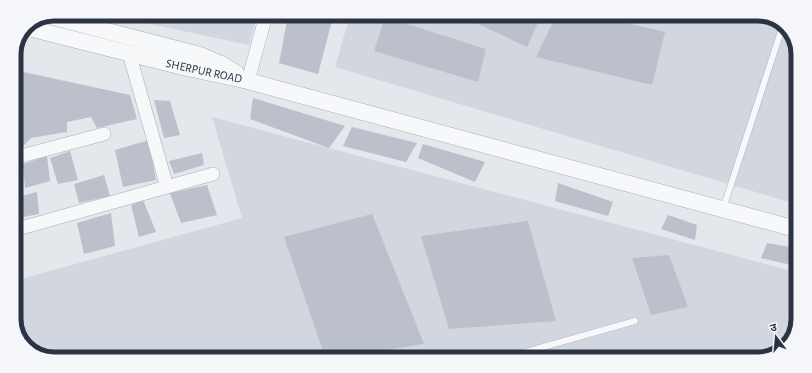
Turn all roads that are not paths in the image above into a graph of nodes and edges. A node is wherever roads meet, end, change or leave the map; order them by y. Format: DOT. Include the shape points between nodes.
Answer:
graph roads {
  1 [pos="68,21"];
  2 [pos="264,21"];
  3 [pos="33,29"];
  4 [pos="781,31"];
  5 [pos="129,54"];
  6 [pos="248,80"];
  7 [pos="104,134"];
  8 [pos="21,156"];
  9 [pos="213,174"];
  10 [pos="168,187"];
  11 [pos="723,209"];
  12 [pos="21,228"];
  13 [pos="791,228"];
  14 [pos="635,321"];
  15 [pos="525,352"];
  1 -- 6 [label="street, SHERPUR ROAD" via="200,55"];
  2 -- 6 [label="street"];
  3 -- 5 [label="street, SHERPUR ROAD"];
  4 -- 11 [label="lane"];
  5 -- 6 [label="street, SHERPUR ROAD"];
  5 -- 10 [label="street"];
  6 -- 11 [label="street"];
  7 -- 8 [label="street"];
  9 -- 10 [label="street"];
  10 -- 12 [label="street"];
  11 -- 13 [label="street"];
  14 -- 15 [label="lane"];
}
